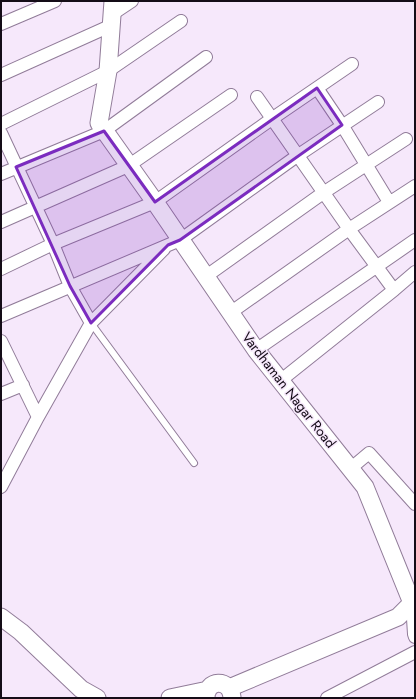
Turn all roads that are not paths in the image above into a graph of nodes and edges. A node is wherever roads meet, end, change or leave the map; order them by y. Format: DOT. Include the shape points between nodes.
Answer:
graph roads {
  1 [pos="55,1"];
  2 [pos="132,1"];
  3 [pos="112,14"];
  4 [pos="181,21"];
  5 [pos="1,24"];
  6 [pos="206,57"];
  7 [pos="352,64"];
  8 [pos="108,72"];
  9 [pos="1,75"];
  10 [pos="317,88"];
  11 [pos="231,95"];
  12 [pos="257,97"];
  13 [pos="378,102"];
  14 [pos="273,118"];
  15 [pos="1,124"];
  16 [pos="342,125"];
  17 [pos="104,131"];
  18 [pos="1,133"];
  19 [pos="406,139"];
  20 [pos="297,156"];
  21 [pos="367,164"];
  22 [pos="128,166"];
  23 [pos="16,167"];
  24 [pos="1,174"];
  25 [pos="415,186"];
  26 [pos="323,193"];
  27 [pos="155,202"];
  28 [pos="390,202"];
  29 [pos="34,206"];
  30 [pos="1,222"];
  31 [pos="349,229"];
  32 [pos="415,240"];
  33 [pos="174,243"];
  34 [pos="53,244"];
  35 [pos="376,266"];
  36 [pos="1,269"];
  37 [pos="415,272"];
  38 [pos="205,276"];
  39 [pos="70,286"];
  40 [pos="394,290"];
  41 [pos="230,313"];
  42 [pos="1,316"];
  43 [pos="91,323"];
  44 [pos="1,341"];
  45 [pos="256,350"];
  46 [pos="280,380"];
  47 [pos="23,385"];
  48 [pos="1,394"];
  49 [pos="38,417"];
  50 [pos="194,463"];
  51 [pos="350,469"];
  52 [pos="1,487"];
  53 [pos="415,504"];
  54 [pos="414,598"];
  55 [pos="1,617"];
  56 [pos="415,635"];
  57 [pos="415,652"];
  58 [pos="231,693"];
  59 [pos="207,694"];
  60 [pos="97,698"];
  61 [pos="170,698"];
  62 [pos="327,698"];
  1 -- 5 [label="street"];
  2 -- 3 [label="street"];
  3 -- 8 [label="street, Vardhaman Nagar Road"];
  3 -- 9 [label="street"];
  4 -- 8 [label="street"];
  6 -- 17 [label="street"];
  7 -- 10 [label="street"];
  8 -- 15 [label="street"];
  8 -- 17 [label="street, Vardhaman Nagar Road" via="99,123"];
  10 -- 14 [label="street"];
  10 -- 16 [label="street"];
  11 -- 22 [label="street"];
  12 -- 14 [label="street"];
  13 -- 16 [label="street"];
  14 -- 20 [label="street"];
  14 -- 27 [label="street"];
  16 -- 20 [label="street"];
  16 -- 21 [label="street"];
  17 -- 22 [label="street, Vardhaman Nagar Road"];
  17 -- 23 [label="street"];
  18 -- 23 [label="street"];
  19 -- 21 [label="street"];
  20 -- 26 [label="street"];
  20 -- 33 [label="street"];
  21 -- 26 [label="street"];
  21 -- 28 [label="street"];
  22 -- 27 [label="street, Vardhaman Nagar Road"];
  22 -- 29 [label="street"];
  23 -- 24 [label="street"];
  23 -- 29 [label="street"];
  25 -- 28 [label="street"];
  26 -- 31 [label="street"];
  26 -- 38 [label="street"];
  27 -- 33 [label="street, Vardhaman Nagar Road"];
  27 -- 34 [label="street"];
  28 -- 31 [label="street"];
  29 -- 30 [label="street"];
  29 -- 34 [label="street"];
  31 -- 35 [label="street"];
  31 -- 41 [label="street"];
  32 -- 35 [label="street"];
  33 -- 38 [label="street, Vardhaman Nagar Road"];
  33 -- 39 [label="street"];
  33 -- 43 [label="street"];
  34 -- 36 [label="street"];
  34 -- 39 [label="street"];
  35 -- 40 [label="street"];
  35 -- 45 [label="street"];
  37 -- 40 [label="street"];
  38 -- 41 [label="street, Vardhaman Nagar Road"];
  39 -- 42 [label="street"];
  39 -- 43 [label="street"];
  40 -- 46 [label="street"];
  41 -- 45 [label="street, Vardhaman Nagar Road"];
  43 -- 49 [label="street"];
  43 -- 50 [label="lane"];
  44 -- 47 [label="street"];
  45 -- 46 [label="street, Vardhaman Nagar Road"];
  46 -- 51 [label="street, Vardhaman Nagar Road"];
  47 -- 48 [label="street"];
  47 -- 49 [label="street"];
  49 -- 52 [label="street"];
  51 -- 53 [label="street" via="369,453"];
  51 -- 54 [label="street, Vardhaman Nagar Road" via="365,487"];
  54 -- 56 [label="street"];
  54 -- 58 [label="street" via="398,617"];
  55 -- 60 [label="street" via="21,632 81,689"];
  57 -- 62 [label="street"];
  58 -- 59 [label="street" via="226,685 216,683"];
  59 -- 61 [label="street"];
}
